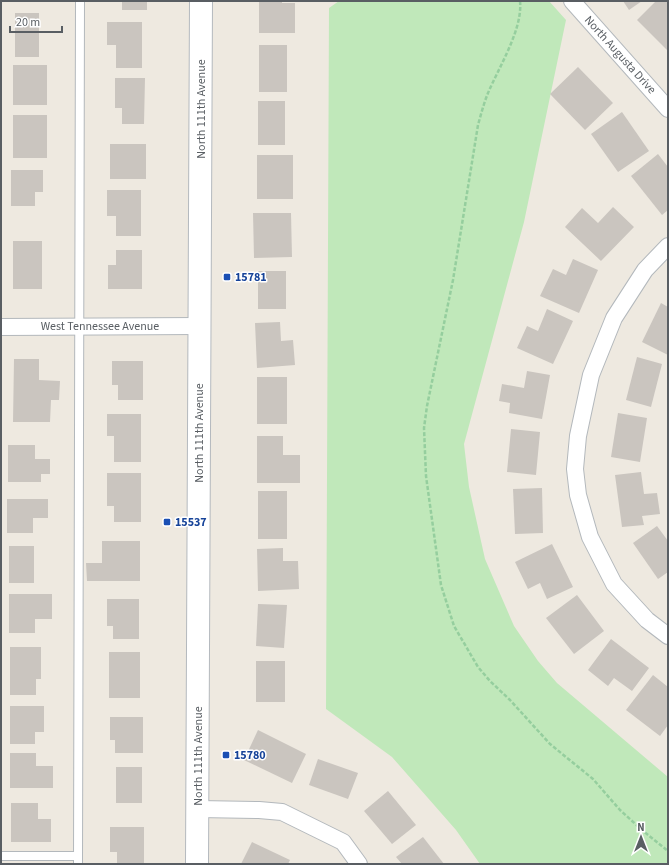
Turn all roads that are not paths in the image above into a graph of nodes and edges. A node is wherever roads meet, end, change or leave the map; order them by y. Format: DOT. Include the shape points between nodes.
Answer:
graph roads {
  1 [pos="80,1"];
  2 [pos="201,1"];
  3 [pos="572,1"];
  4 [pos="668,109"];
  5 [pos="668,246"];
  6 [pos="78,326"];
  7 [pos="200,326"];
  8 [pos="1,327"];
  9 [pos="668,636"];
  10 [pos="198,809"];
  11 [pos="1,856"];
  12 [pos="78,860"];
  13 [pos="197,864"];
  14 [pos="360,864"];
  1 -- 6 [label="lane"];
  2 -- 7 [label="street, North 111th Avenue"];
  3 -- 4 [label="street, North Augusta Drive"];
  5 -- 9 [label="street" via="644,270 614,318 591,375 578,436 575,469 578,495 590,537 614,584 647,620"];
  6 -- 7 [label="street, West Tennessee Avenue"];
  6 -- 8 [label="street, West Tennessee Avenue"];
  6 -- 12 [label="lane"];
  7 -- 10 [label="street, North 111th Avenue"];
  10 -- 13 [label="street, North 111th Avenue"];
  10 -- 14 [label="street" via="282,812 343,842"];
  11 -- 12 [label="lane"];
}
